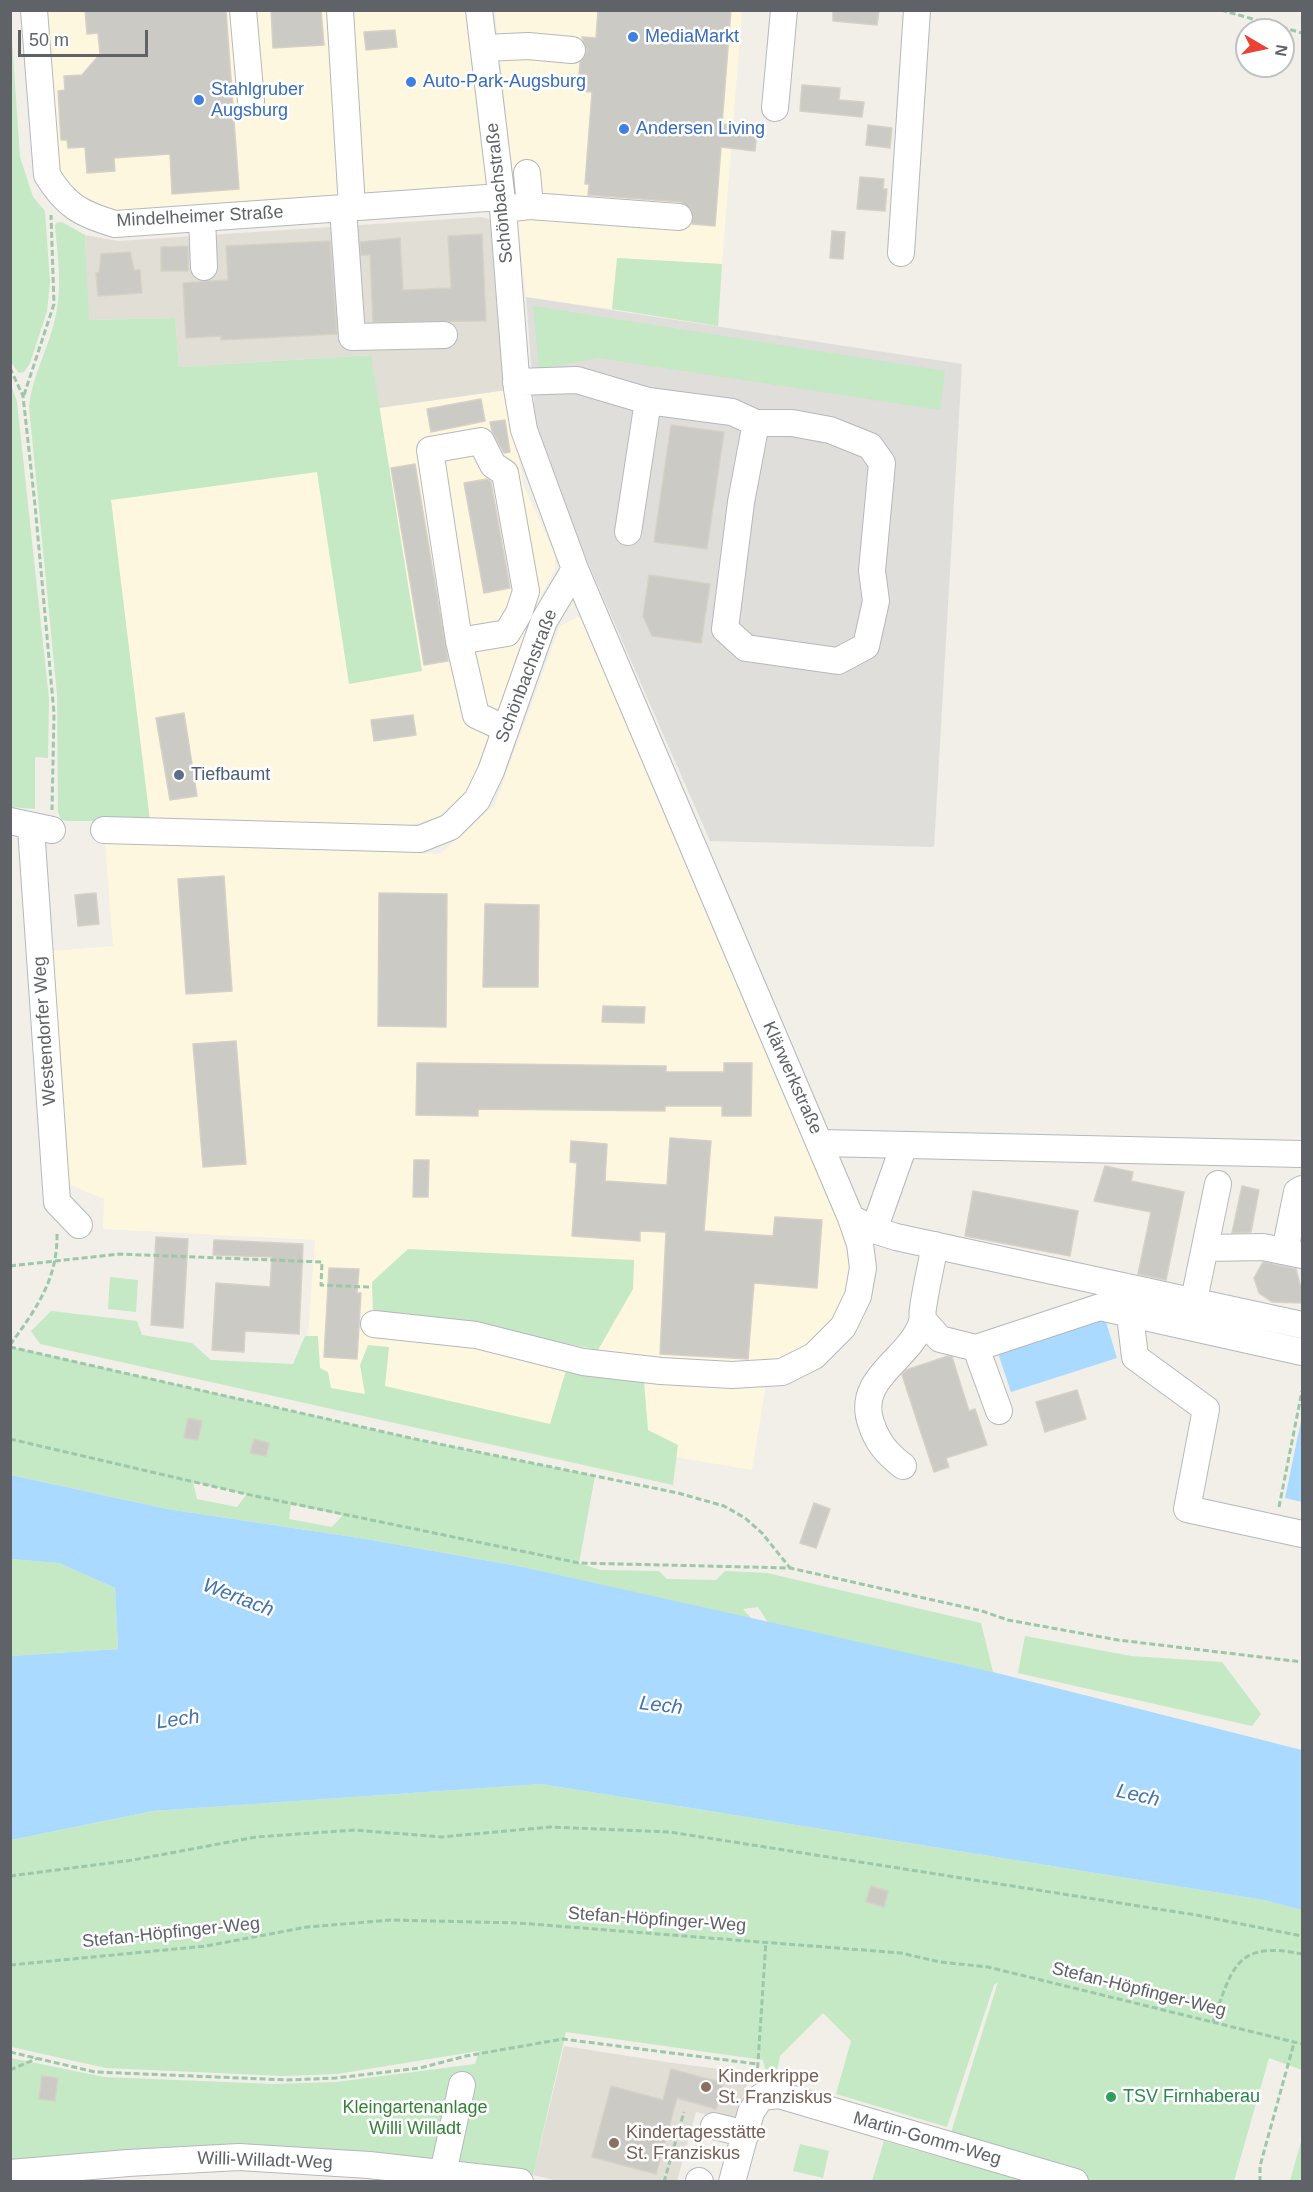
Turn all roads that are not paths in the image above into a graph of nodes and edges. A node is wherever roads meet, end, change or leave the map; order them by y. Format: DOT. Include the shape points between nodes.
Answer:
graph roads {
  1 [pos="34,10"];
  2 [pos="243,10"];
  3 [pos="340,10"];
  4 [pos="479,10"];
  5 [pos="784,10"];
  6 [pos="917,10"];
  7 [pos="484,48"];
  8 [pos="572,50"];
  9 [pos="251,101"];
  10 [pos="775,108"];
  11 [pos="527,173"];
  12 [pos="502,203"];
  13 [pos="530,206"];
  14 [pos="347,208"];
  15 [pos="679,217"];
  16 [pos="202,218"];
  17 [pos="901,253"];
  18 [pos="204,267"];
  19 [pos="444,335"];
  20 [pos="516,382"];
  21 [pos="648,401"];
  22 [pos="756,423"];
  23 [pos="628,532"];
  24 [pos="575,569"];
  25 [pos="459,641"];
  26 [pos="506,729"];
  27 [pos="31,826"];
  28 [pos="104,830"];
  29 [pos="820,1143"];
  30 [pos="904,1145"];
  31 [pos="1302,1154"];
  32 [pos="1218,1184"];
  33 [pos="1302,1189"];
  34 [pos="851,1218"];
  35 [pos="79,1225"];
  36 [pos="874,1230"];
  37 [pos="935,1245"];
  38 [pos="1205,1248"];
  39 [pos="1294,1253"];
  40 [pos="1194,1300"];
  41 [pos="1130,1315"];
  42 [pos="923,1320"];
  43 [pos="374,1324"];
  44 [pos="1302,1325"];
  45 [pos="976,1348"];
  46 [pos="1302,1352"];
  47 [pos="999,1412"];
  48 [pos="903,1466"];
  49 [pos="1302,1534"];
  50 [pos="462,2085"];
  51 [pos="714,2126"];
  52 [pos="746,2134"];
  53 [pos="10,2173"];
  54 [pos="443,2173"];
  55 [pos="520,2181"];
  56 [pos="732,2181"];
  57 [pos="1075,2181"];
  1 -- 16 [label="street, Mindelheimer Straße" via="43,147 47,175 59,195 91,217 115,224"];
  2 -- 9 [label="street"];
  3 -- 14 [label="street"];
  4 -- 7 [label="street, Schönbachstraße"];
  5 -- 10 [label="street"];
  6 -- 17 [label="street"];
  7 -- 8 [label="street"];
  7 -- 12 [label="street, Schönbachstraße"];
  11 -- 13 [label="street"];
  12 -- 13 [label="street, Mindelheimer Straße"];
  12 -- 14 [label="street, Mindelheimer Straße"];
  12 -- 20 [label="street, Schönbachstraße"];
  13 -- 15 [label="street, Mindelheimer Straße"];
  14 -- 16 [label="street, Mindelheimer Straße"];
  14 -- 19 [label="street" via="352,337"];
  16 -- 18 [label="street"];
  20 -- 21 [label="street" via="578,380"];
  20 -- 24 [label="street, Schönbachstraße" via="524,430"];
  21 -- 22 [label="street" via="732,412"];
  21 -- 23 [label="street"];
  22 -- 22 [label="street" via="792,423 830,430 870,446 882,463 872,571 876,601 866,646 838,661 746,648 725,629 741,502"];
  24 -- 26 [label="street, Schönbachstraße" via="544,621"];
  24 -- 29 [label="street, Klärwerkstraße"];
  25 -- 25 [label="street" via="429,450 481,441 493,465 505,473 526,591 507,633"];
  25 -- 26 [label="street" via="476,715"];
  26 -- 28 [label="street, Schönbachstraße" via="477,800 450,827 420,839"];
  27 -- 35 [label="street, Westendorfer Weg" via="57,1202"];
  29 -- 30 [label="street, Klärwerkstraße"];
  29 -- 34 [label="street"];
  30 -- 31 [label="street, Klärwerkstraße"];
  30 -- 36 [label="street"];
  32 -- 38 [label="street"];
  33 -- 39 [label="street" via="1297,1192"];
  34 -- 36 [label="street"];
  34 -- 43 [label="street" via="863,1268 858,1296 843,1327 814,1356 782,1372 732,1375 594,1363 476,1335"];
  36 -- 37 [label="street"];
  37 -- 40 [label="street"];
  37 -- 42 [label="street"];
  38 -- 39 [label="street" via="1250,1246"];
  38 -- 40 [label="street"];
  40 -- 44 [label="street"];
  41 -- 45 [label="street" via="1100,1307"];
  41 -- 46 [label="street"];
  41 -- 49 [label="street" via="1135,1357 1206,1409 1187,1509"];
  42 -- 45 [label="street" via="940,1339"];
  42 -- 48 [label="street" via="915,1337 883,1372 868,1401 876,1438"];
  45 -- 47 [label="street"];
  50 -- 54 [label="street"];
  51 -- 52 [label="street"];
  52 -- 56 [label="street"];
  52 -- 57 [label="street, Martin-Gomm-Weg" via="751,2112 761,2097 779,2095"];
  53 -- 54 [label="street, Willi-Willadt-Weg" via="239,2157"];
  54 -- 55 [label="street, Willi-Willadt-Weg"];
}
